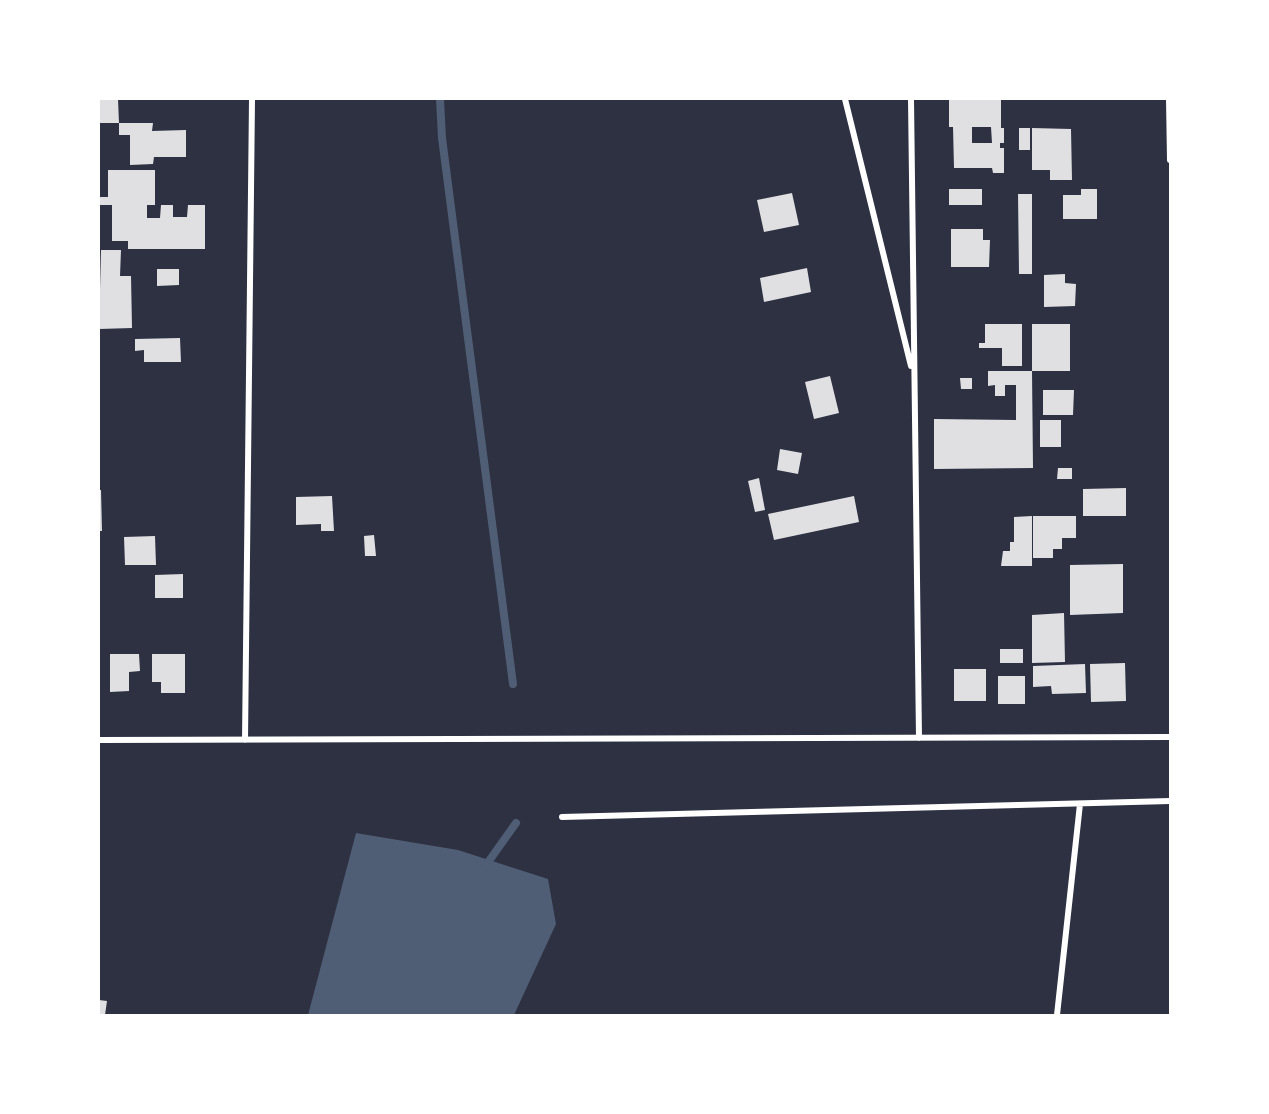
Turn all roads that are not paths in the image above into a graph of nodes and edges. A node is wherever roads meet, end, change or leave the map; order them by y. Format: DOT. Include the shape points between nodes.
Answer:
graph roads {
  1 [pos="252,99"];
  2 [pos="845,99"];
  3 [pos="912,99"];
  4 [pos="1169,99"];
  5 [pos="1170,160"];
  6 [pos="914,378"];
  7 [pos="1170,737"];
  8 [pos="919,738"];
  9 [pos="99,740"];
  10 [pos="245,740"];
  11 [pos="1170,801"];
  12 [pos="1080,804"];
  13 [pos="562,817"];
  14 [pos="1057,1015"];
  1 -- 10 [label="street"];
  2 -- 6 [label="street"];
  3 -- 6 [label="street"];
  4 -- 5 [label="street"];
  6 -- 8 [label="street"];
  7 -- 8 [label="street"];
  8 -- 10 [label="street"];
  9 -- 10 [label="street"];
  11 -- 12 [label="street"];
  12 -- 13 [label="street"];
  12 -- 14 [label="street"];
}
